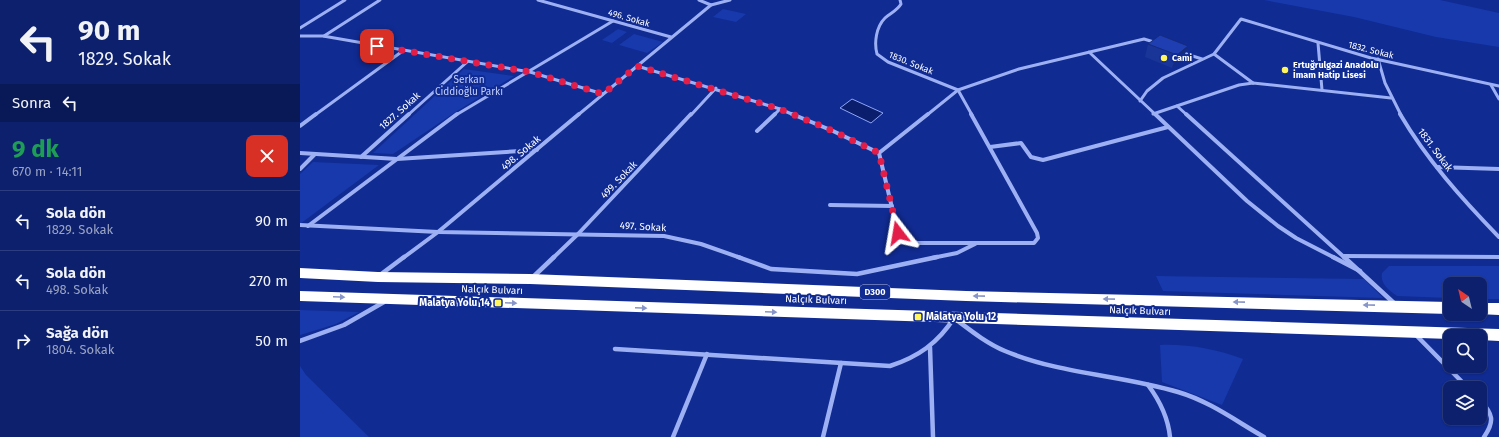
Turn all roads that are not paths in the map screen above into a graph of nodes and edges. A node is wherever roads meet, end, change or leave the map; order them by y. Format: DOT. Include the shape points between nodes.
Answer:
graph roads {
  1 [pos="344,0"];
  2 [pos="380,0"];
  3 [pos="538,0"];
  4 [pos="699,0"];
  5 [pos="730,0"];
  6 [pos="900,0"];
  7 [pos="711,5"];
  8 [pos="613,21"];
  9 [pos="300,28"];
  10 [pos="300,36"];
  11 [pos="323,36"];
  12 [pos="671,37"];
  13 [pos="1318,43"];
  14 [pos="1159,44"];
  15 [pos="1173,49"];
  16 [pos="404,50"];
  17 [pos="1089,52"];
  18 [pos="1214,54"];
  19 [pos="1202,59"];
  20 [pos="1378,59"];
  21 [pos="468,62"];
  22 [pos="637,66"];
  23 [pos="530,72"];
  24 [pos="1253,83"];
  25 [pos="1491,85"];
  26 [pos="1499,86"];
  27 [pos="716,88"];
  28 [pos="958,90"];
  29 [pos="1322,90"];
  30 [pos="603,94"];
  31 [pos="1391,98"];
  32 [pos="1499,99"];
  33 [pos="1140,101"];
  34 [pos="1177,106"];
  35 [pos="780,109"];
  36 [pos="1154,114"];
  37 [pos="300,126"];
  38 [pos="1168,127"];
  39 [pos="757,131"];
  40 [pos="990,147"];
  41 [pos="537,150"];
  42 [pos="300,153"];
  43 [pos="879,153"];
  44 [pos="315,154"];
  45 [pos="361,157"];
  46 [pos="397,159"];
  47 [pos="1437,167"];
  48 [pos="300,169"];
  49 [pos="1499,169"];
  50 [pos="830,205"];
  51 [pos="892,206"];
  52 [pos="300,226"];
  53 [pos="308,226"];
  54 [pos="438,232"];
  55 [pos="578,234"];
  56 [pos="1499,237"];
  57 [pos="975,244"];
  58 [pos="1344,256"];
  59 [pos="1499,257"];
  60 [pos="1360,271"];
  61 [pos="300,273"];
  62 [pos="378,277"];
  63 [pos="530,279"];
  64 [pos="300,296"];
  65 [pos="388,299"];
  66 [pos="1397,306"];
  67 [pos="1443,308"];
  68 [pos="1487,309"];
  69 [pos="1499,309"];
  70 [pos="954,318"];
  71 [pos="1413,332"];
  72 [pos="1499,335"];
  73 [pos="300,341"];
  74 [pos="930,347"];
  75 [pos="615,349"];
  76 [pos="707,354"];
  77 [pos="842,362"];
  78 [pos="1461,381"];
  79 [pos="1148,385"];
  80 [pos="1487,408"];
  81 [pos="673,437"];
  82 [pos="823,437"];
  83 [pos="933,437"];
  84 [pos="1170,437"];
  85 [pos="1264,437"];
  86 [pos="1484,437"];
  1 -- 9 [label="street"];
  2 -- 11 [label="street"];
  3 -- 8 [label="street, 496. Sokak"];
  4 -- 7 [label="street"];
  5 -- 7 [label="street"];
  6 -- 28 [label="street, 1830. Sokak" via="900,8 885,18 878,27 877,54 888,62"];
  7 -- 12 [label="street, 498. Sokak"];
  8 -- 12 [label="street, 496. Sokak"];
  8 -- 23 [label="street"];
  10 -- 11 [label="street"];
  11 -- 16 [label="street"];
  12 -- 22 [label="street, 498. Sokak"];
  13 -- 18 [label="street, 1832. Sokak" via="1241,19"];
  13 -- 20 [label="street, 1832. Sokak"];
  13 -- 29 [label="street"];
  14 -- 17 [label="street" via="1144,39"];
  15 -- 19 [label="street"];
  16 -- 21 [label="street"];
  16 -- 37 [label="street"];
  17 -- 28 [label="street" via="1012,71"];
  17 -- 33 [label="street"];
  18 -- 19 [label="street"];
  18 -- 24 [label="street"];
  19 -- 33 [label="street" via="1163,78 1152,86"];
  20 -- 25 [label="street, 1832. Sokak"];
  20 -- 31 [label="street, 1831. Sokak"];
  21 -- 23 [label="street"];
  21 -- 45 [label="street, 1827. Sokak"];
  22 -- 27 [label="street"];
  22 -- 30 [label="street, 498. Sokak"];
  23 -- 30 [label="street"];
  23 -- 46 [label="street" via="463,110"];
  24 -- 29 [label="street"];
  24 -- 34 [label="street" via="1239,85"];
  25 -- 26 [label="street, 1832. Sokak"];
  25 -- 32 [label="street"];
  27 -- 35 [label="street"];
  27 -- 55 [label="street, 499. Sokak"];
  28 -- 40 [label="street"];
  28 -- 43 [label="street"];
  29 -- 31 [label="street"];
  30 -- 41 [label="street, 498. Sokak"];
  31 -- 47 [label="street, 1831. Sokak"];
  33 -- 36 [label="street"];
  34 -- 36 [label="street"];
  34 -- 58 [label="street"];
  35 -- 39 [label="street"];
  35 -- 43 [label="street" via="819,124"];
  36 -- 38 [label="street"];
  38 -- 40 [label="street" via="1044,160 1036,160 1030,156 1021,143"];
  38 -- 60 [label="street" via="1247,202 1278,226 1309,246"];
  40 -- 57 [label="street" via="1038,238 1031,244"];
  41 -- 46 [label="street"];
  41 -- 54 [label="street, 498. Sokak"];
  42 -- 44 [label="street"];
  43 -- 51 [label="street"];
  44 -- 45 [label="street"];
  44 -- 48 [label="street"];
  45 -- 46 [label="street"];
  46 -- 53 [label="street"];
  47 -- 49 [label="street"];
  47 -- 56 [label="street, 1831. Sokak"];
  50 -- 51 [label="street"];
  51 -- 57 [label="street" via="898,233 909,241"];
  52 -- 53 [label="street, 497. Sokak"];
  53 -- 54 [label="street, 497. Sokak"];
  54 -- 55 [label="street, 497. Sokak"];
  54 -- 62 [label="street, 498. Sokak"];
  55 -- 57 [label="street, 497. Sokak" via="664,236 701,244 771,270 857,274 957,253"];
  55 -- 63 [label="street, 499. Sokak"];
  58 -- 59 [label="street"];
  58 -- 60 [label="street"];
  60 -- 66 [label="street"];
  61 -- 62 [label="highway, Nalçık Bulvarı / D300"];
  62 -- 63 [label="highway, Nalçık Bulvarı / D300"];
  66 -- 63 [label="highway, Nalçık Bulvarı / D300, one-way" via="966,296"];
  64 -- 65 [label="highway, Nalçık Bulvarı, one-way"];
  65 -- 70 [label="highway, Nalçık Bulvarı, one-way"];
  65 -- 73 [label="street" via="340,327"];
  66 -- 67 [label="highway, Nalçık Bulvarı / D300"];
  68 -- 69 [label="highway"];
  70 -- 71 [label="highway, Nalçık Bulvarı"];
  70 -- 74 [label="street" via="942,336"];
  70 -- 79 [label="street" via="979,338 1031,360 1072,372"];
  71 -- 72 [label="highway, Nalçık Bulvarı"];
  71 -- 78 [label="street"];
  74 -- 77 [label="street" via="909,360 890,366"];
  74 -- 83 [label="street"];
  75 -- 76 [label="street"];
  76 -- 77 [label="street"];
  76 -- 81 [label="street"];
  77 -- 82 [label="street"];
  79 -- 84 [label="street" via="1164,411"];
  79 -- 85 [label="street" via="1198,399"];
  80 -- 86 [label="street" via="1493,422"];
}
